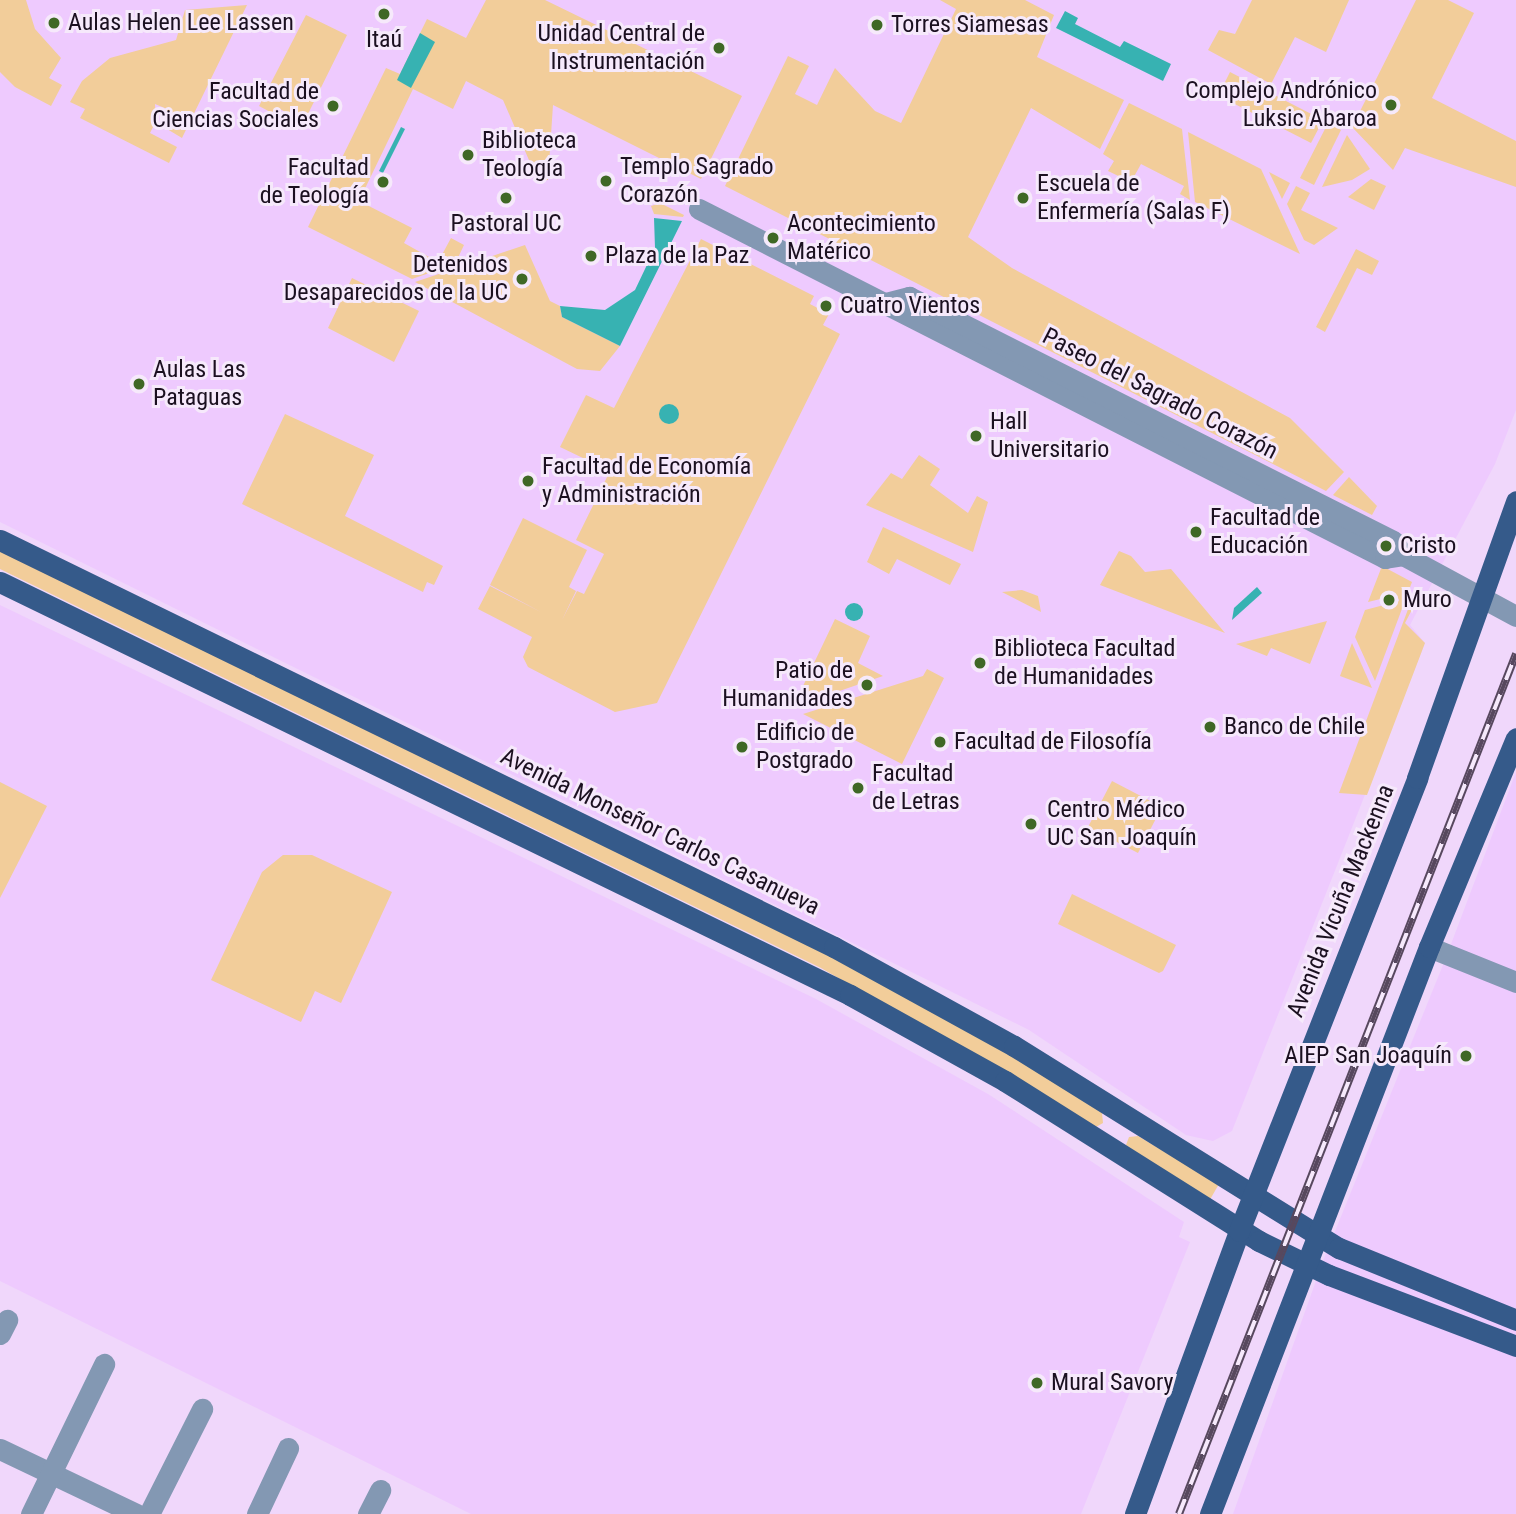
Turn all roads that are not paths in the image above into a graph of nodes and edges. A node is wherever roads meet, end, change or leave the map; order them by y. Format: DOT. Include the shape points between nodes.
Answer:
graph roads {
  1 [pos="699,209"];
  2 [pos="1516,501"];
  3 [pos="0,540"];
  4 [pos="0,582"];
  5 [pos="1480,593"];
  6 [pos="1516,616"];
  7 [pos="1516,738"];
  8 [pos="1429,947"];
  9 [pos="1516,982"];
  10 [pos="1253,1195"];
  11 [pos="1239,1231"];
  12 [pos="1319,1236"];
  13 [pos="1307,1264"];
  14 [pos="1516,1320"];
  15 [pos="1516,1346"];
  16 [pos="104,1364"];
  17 [pos="202,1409"];
  18 [pos="288,1448"];
  19 [pos="0,1449"];
  20 [pos="51,1474"];
  21 [pos="380,1490"];
  22 [pos="31,1514"];
  23 [pos="136,1514"];
  24 [pos="149,1514"];
  25 [pos="257,1514"];
  26 [pos="368,1514"];
  27 [pos="1135,1514"];
  28 [pos="1210,1514"];
  1 -- 5 [label="street, Paseo del Sagrado Corazón" via="886,303 909,297 1393,541 1403,555"];
  2 -- 5 [label="main road, Avenida Vicuña Mackenna"];
  3 -- 10 [label="main road, Avenida Monseñor Carlos Casanueva" via="834,947 1004,1040"];
  4 -- 11 [label="main road" via="850,995 1005,1080"];
  5 -- 6 [label="street, Paseo del Sagrado Corazón"];
  5 -- 10 [label="main road, Avenida Vicuña Mackenna" via="1417,778"];
  7 -- 8 [label="main road"];
  8 -- 9 [label="street"];
  8 -- 12 [label="main road"];
  10 -- 11 [label="main road, Avenida Vicuña Mackenna"];
  10 -- 12 [label="main road, Avenida Monseñor Carlos Casanueva"];
  11 -- 13 [label="main road"];
  11 -- 27 [label="main road, Avenida Vicuña Mackenna"];
  12 -- 13 [label="main road"];
  12 -- 14 [label="main road, Avenida Monseñor Carlos Casanueva" via="1380,1268"];
  13 -- 15 [label="main road"];
  13 -- 28 [label="main road"];
  16 -- 20 [label="street"];
  17 -- 24 [label="street"];
  18 -- 25 [label="street"];
  19 -- 20 [label="street"];
  20 -- 22 [label="street"];
  20 -- 23 [label="street"];
  21 -- 26 [label="street"];
}
